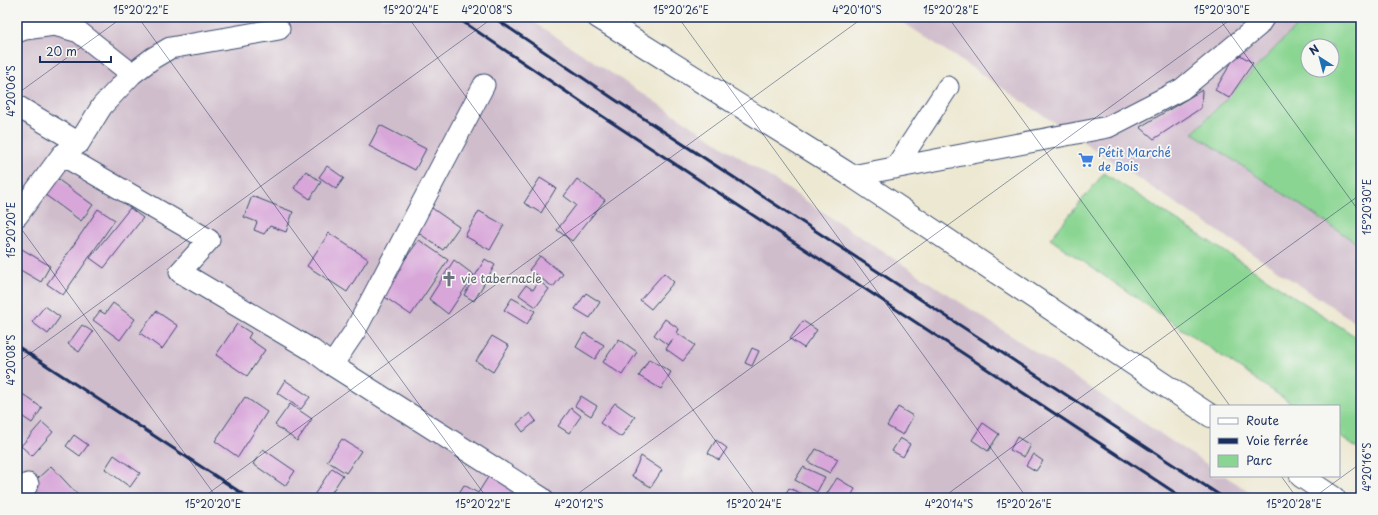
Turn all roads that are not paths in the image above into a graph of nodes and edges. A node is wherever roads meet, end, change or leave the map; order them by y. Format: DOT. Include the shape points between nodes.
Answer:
graph roads {
  1 [pos="598,17"];
  2 [pos="1264,17"];
  3 [pos="279,29"];
  4 [pos="17,32"];
  5 [pos="132,74"];
  6 [pos="484,85"];
  7 [pos="948,87"];
  8 [pos="17,106"];
  9 [pos="79,143"];
  10 [pos="62,155"];
  11 [pos="895,168"];
  12 [pos="852,176"];
  13 [pos="17,216"];
  14 [pos="332,365"];
  15 [pos="1210,415"];
  16 [pos="1302,477"];
  17 [pos="542,498"];
  18 [pos="1334,498"];
  1 -- 12 [label="main road"];
  2 -- 11 [label="street" via="1258,26 1182,89 1108,127"];
  3 -- 5 [label="street" via="170,48"];
  4 -- 5 [label="street" via="54,25 78,32"];
  5 -- 9 [label="street" via="102,106"];
  6 -- 14 [label="street" via="355,331"];
  7 -- 11 [label="street"];
  8 -- 9 [label="street"];
  9 -- 10 [label="street"];
  10 -- 13 [label="street"];
  10 -- 14 [label="street" via="209,240 180,272 312,350"];
  11 -- 12 [label="street"];
  12 -- 15 [label="main road"];
  14 -- 17 [label="street"];
  16 -- 18 [label="main road"];
}
